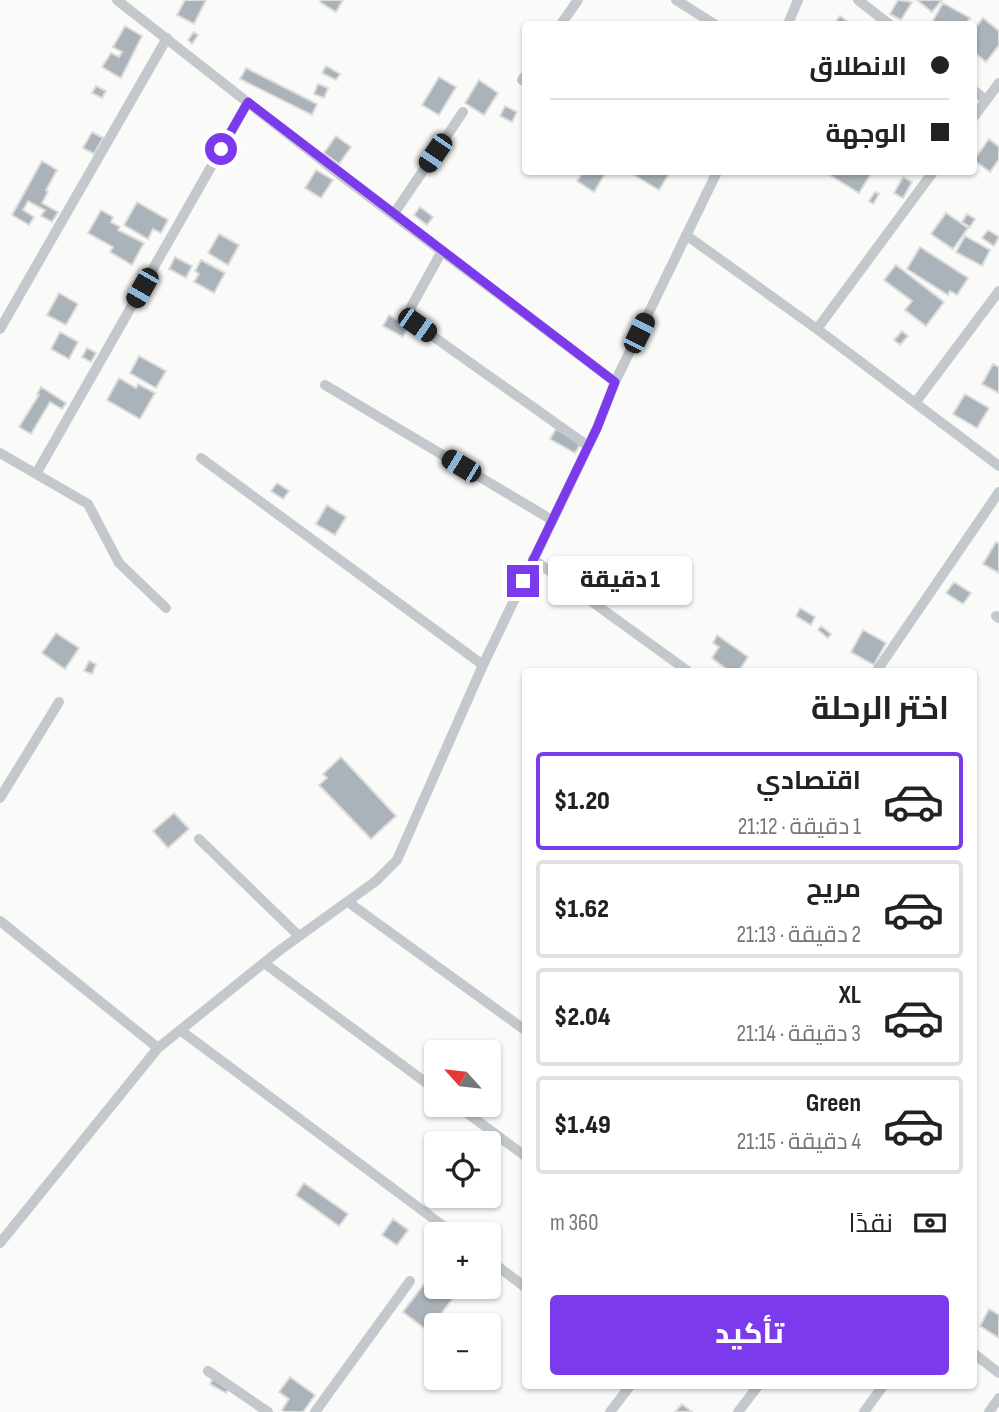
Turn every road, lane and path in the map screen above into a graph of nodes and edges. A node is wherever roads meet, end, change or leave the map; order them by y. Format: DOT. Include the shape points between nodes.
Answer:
graph roads {
  1 [pos="117,0"];
  2 [pos="578,0"];
  3 [pos="676,0"];
  4 [pos="799,0"];
  5 [pos="858,0"];
  6 [pos="563,21"];
  7 [pos="709,21"];
  8 [pos="789,21"];
  9 [pos="885,21"];
  10 [pos="167,38"];
  11 [pos="999,83"];
  12 [pos="977,93"];
  13 [pos="986,100"];
  14 [pos="248,102"];
  15 [pos="463,112"];
  16 [pos="977,112"];
  17 [pos="716,175"];
  18 [pos="931,175"];
  19 [pos="393,215"];
  20 [pos="686,235"];
  21 [pos="442,251"];
  22 [pos="999,290"];
  23 [pos="0,329"];
  24 [pos="817,329"];
  25 [pos="615,382"];
  26 [pos="325,385"];
  27 [pos="915,403"];
  28 [pos="588,446"];
  29 [pos="0,453"];
  30 [pos="201,458"];
  31 [pos="999,466"];
  32 [pos="36,474"];
  33 [pos="999,492"];
  34 [pos="552,520"];
  35 [pos="533,559"];
  36 [pos="166,608"];
  37 [pos="483,666"];
  38 [pos="683,668"];
  39 [pos="879,668"];
  40 [pos="59,702"];
  41 [pos="0,798"];
  42 [pos="198,839"];
  43 [pos="348,902"];
  44 [pos="0,921"];
  45 [pos="299,936"];
  46 [pos="264,963"];
  47 [pos="522,1028"];
  48 [pos="180,1030"];
  49 [pos="158,1048"];
  50 [pos="424,1081"];
  51 [pos="473,1117"];
  52 [pos="522,1154"];
  53 [pos="438,1222"];
  54 [pos="0,1243"];
  55 [pos="501,1269"];
  56 [pos="410,1281"];
  57 [pos="522,1285"];
  58 [pos="977,1356"];
  59 [pos="208,1371"];
  60 [pos="999,1373"];
  61 [pos="628,1389"];
  62 [pos="756,1389"];
  63 [pos="882,1389"];
  64 [pos="999,1398"];
  65 [pos="268,1412"];
  66 [pos="315,1412"];
  67 [pos="610,1412"];
  68 [pos="738,1412"];
  69 [pos="864,1412"];
  70 [pos="989,1412"];
  1 -- 10 [label="street"];
  2 -- 6 [label="street"];
  3 -- 7 [label="street"];
  4 -- 8 [label="street"];
  5 -- 9 [label="street"];
  10 -- 14 [label="street"];
  10 -- 23 [label="street"];
  11 -- 13 [label="street"];
  12 -- 13 [label="street"];
  13 -- 16 [label="street"];
  14 -- 19 [label="street"];
  14 -- 32 [label="street"];
  15 -- 19 [label="street"];
  17 -- 20 [label="street"];
  18 -- 24 [label="street"];
  19 -- 21 [label="street"];
  20 -- 24 [label="street"];
  20 -- 25 [label="street"];
  21 -- 25 [label="street"];
  21 -- 28 [label="street" via="411,307 417,325"];
  22 -- 27 [label="street"];
  24 -- 27 [label="street"];
  25 -- 28 [label="street"];
  26 -- 34 [label="street"];
  27 -- 31 [label="street"];
  28 -- 34 [label="street"];
  29 -- 32 [label="street"];
  30 -- 37 [label="street"];
  32 -- 36 [label="street" via="88,504 119,563"];
  33 -- 39 [label="street"];
  34 -- 35 [label="street"];
  35 -- 37 [label="street"];
  35 -- 38 [label="street"];
  37 -- 43 [label="street" via="397,860"];
  40 -- 41 [label="street"];
  42 -- 45 [label="street"];
  43 -- 45 [label="street"];
  43 -- 47 [label="street"];
  44 -- 49 [label="street"];
  45 -- 46 [label="street"];
  46 -- 48 [label="street"];
  46 -- 50 [label="street"];
  48 -- 49 [label="street"];
  48 -- 53 [label="street"];
  49 -- 54 [label="street"];
  51 -- 52 [label="street"];
  55 -- 57 [label="street"];
  56 -- 66 [label="street"];
  58 -- 60 [label="street"];
  59 -- 65 [label="street"];
  61 -- 67 [label="street"];
  62 -- 68 [label="street"];
  63 -- 69 [label="street"];
  64 -- 70 [label="street"];
}
